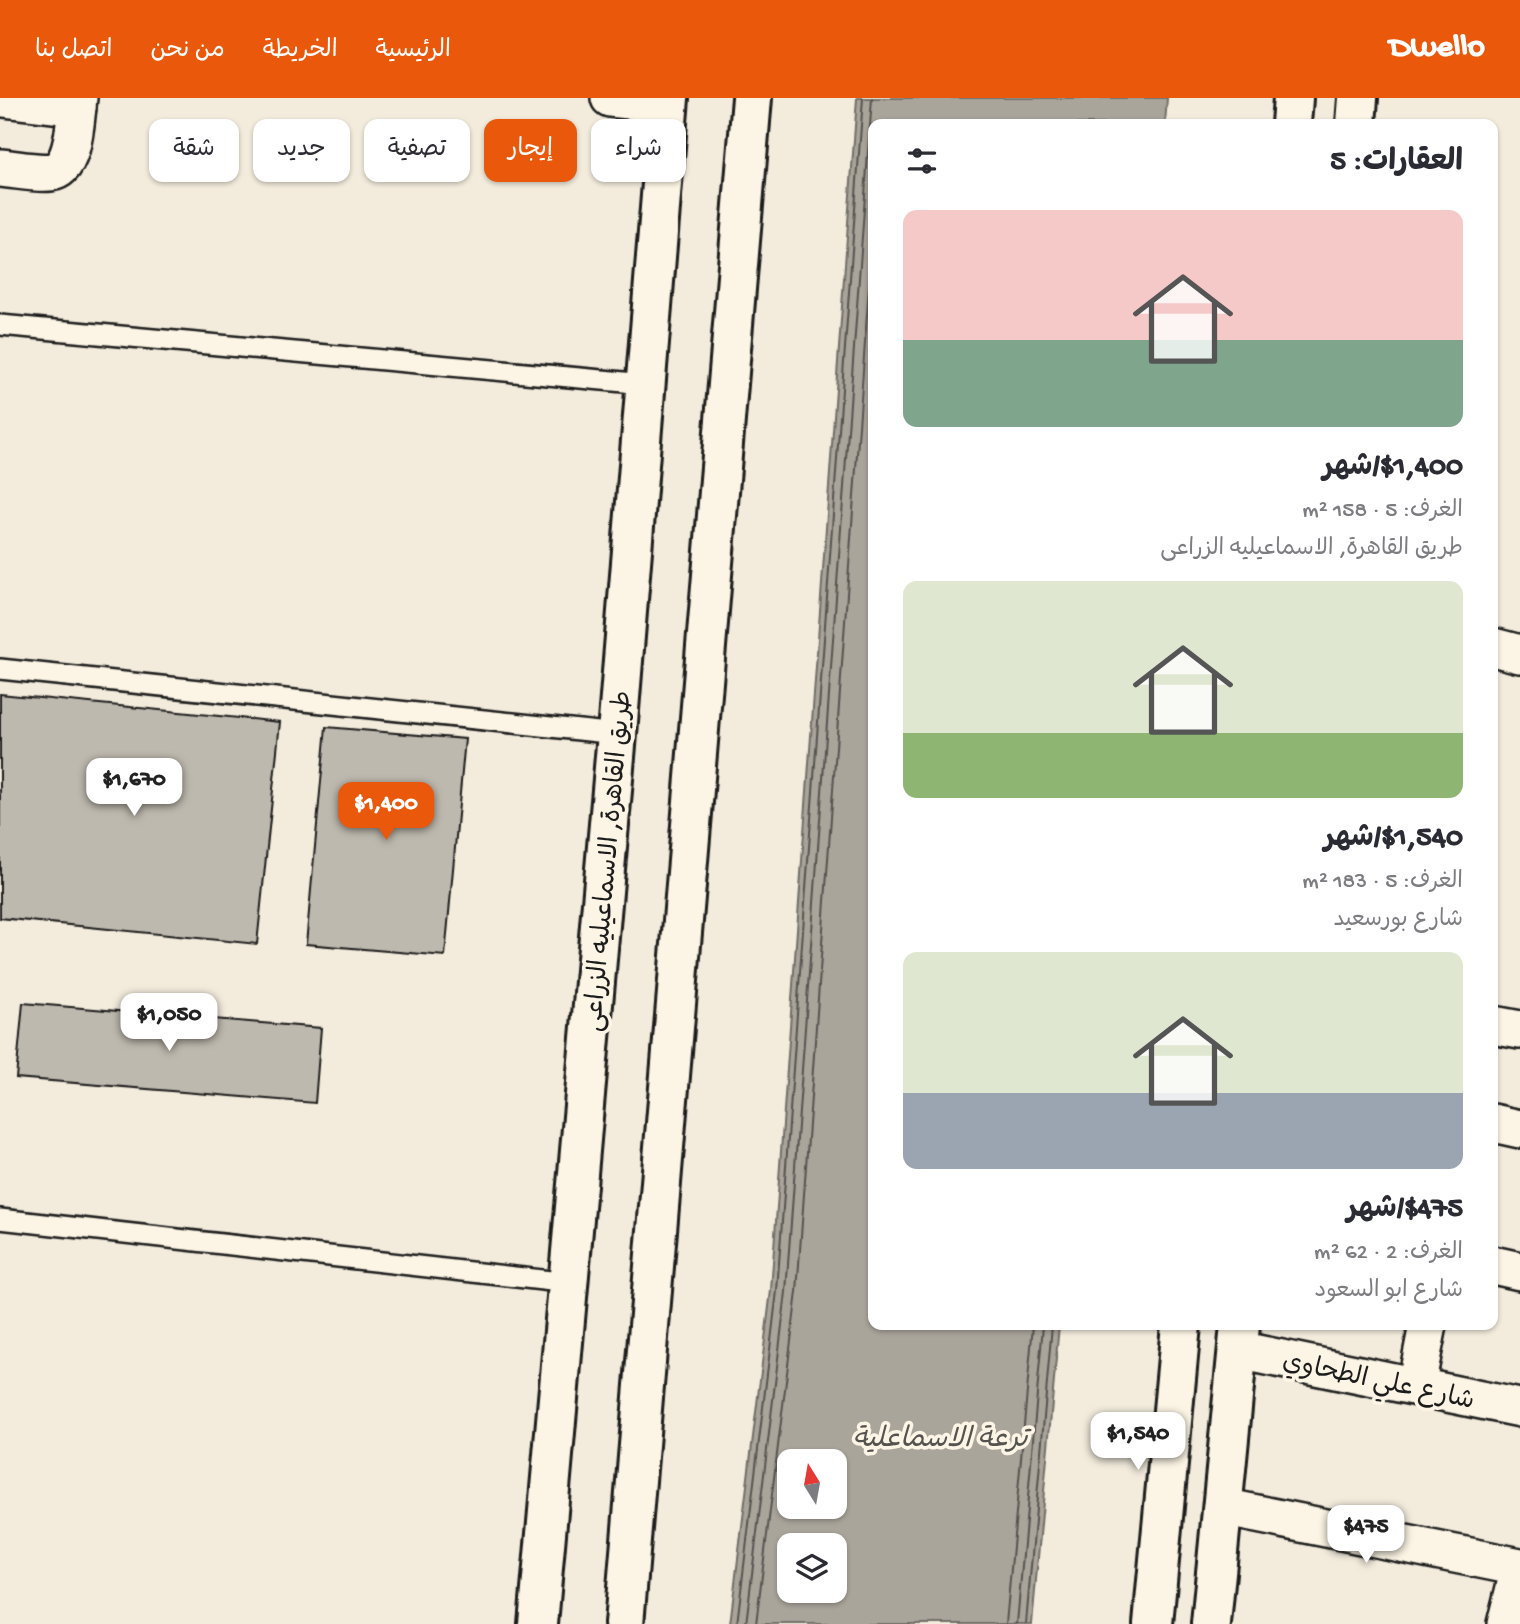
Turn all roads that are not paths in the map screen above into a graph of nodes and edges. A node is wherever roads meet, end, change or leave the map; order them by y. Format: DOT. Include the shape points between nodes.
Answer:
graph roads {
  1 [pos="4,98"];
  2 [pos="610,98"];
  3 [pos="752,98"];
  4 [pos="1293,98"];
  5 [pos="1358,98"];
  6 [pos="668,101"];
  7 [pos="77,102"];
  8 [pos="1291,119"];
  9 [pos="1356,119"];
  10 [pos="0,168"];
  11 [pos="0,325"];
  12 [pos="646,384"];
  13 [pos="1498,648"];
  14 [pos="1520,654"];
  15 [pos="0,669"];
  16 [pos="617,734"];
  17 [pos="1498,1026"];
  18 [pos="1520,1030"];
  19 [pos="1498,1124"];
  20 [pos="1520,1129"];
  21 [pos="0,1219"];
  22 [pos="1498,1266"];
  23 [pos="1520,1271"];
  24 [pos="569,1283"];
  25 [pos="1181,1330"];
  26 [pos="1427,1330"];
  27 [pos="1239,1337"];
  28 [pos="1416,1386"];
  29 [pos="1520,1408"];
  30 [pos="1222,1507"];
  31 [pos="1520,1567"];
  32 [pos="538,1624"];
  33 [pos="624,1624"];
  34 [pos="1153,1624"];
  35 [pos="1211,1624"];
  36 [pos="1506,1624"];
  1 -- 7 [label="street"];
  2 -- 6 [label="street"];
  3 -- 33 [label="main road"];
  4 -- 8 [label="main road"];
  5 -- 9 [label="main road"];
  6 -- 12 [label="main road, طريق القاهرة, الاسماعيليه الزراعى"];
  7 -- 10 [label="street" via="68,159 62,167 53,172"];
  11 -- 12 [label="lane"];
  12 -- 16 [label="main road, طريق القاهرة, الاسماعيليه الزراعى"];
  13 -- 14 [label="street"];
  15 -- 16 [label="lane"];
  16 -- 24 [label="main road, طريق القاهرة, الاسماعيليه الزراعى"];
  17 -- 18 [label="street"];
  19 -- 20 [label="street"];
  21 -- 24 [label="lane"];
  22 -- 23 [label="street"];
  24 -- 32 [label="main road, طريق القاهرة, الاسماعيليه الزراعى"];
  25 -- 34 [label="main road"];
  26 -- 28 [label="street"];
  27 -- 28 [label="street, شارع علي الطحاوي"];
  27 -- 30 [label="main road"];
  28 -- 29 [label="street, شارع علي الطحاوي"];
  30 -- 31 [label="street"];
  30 -- 35 [label="main road"];
  31 -- 36 [label="street"];
}
